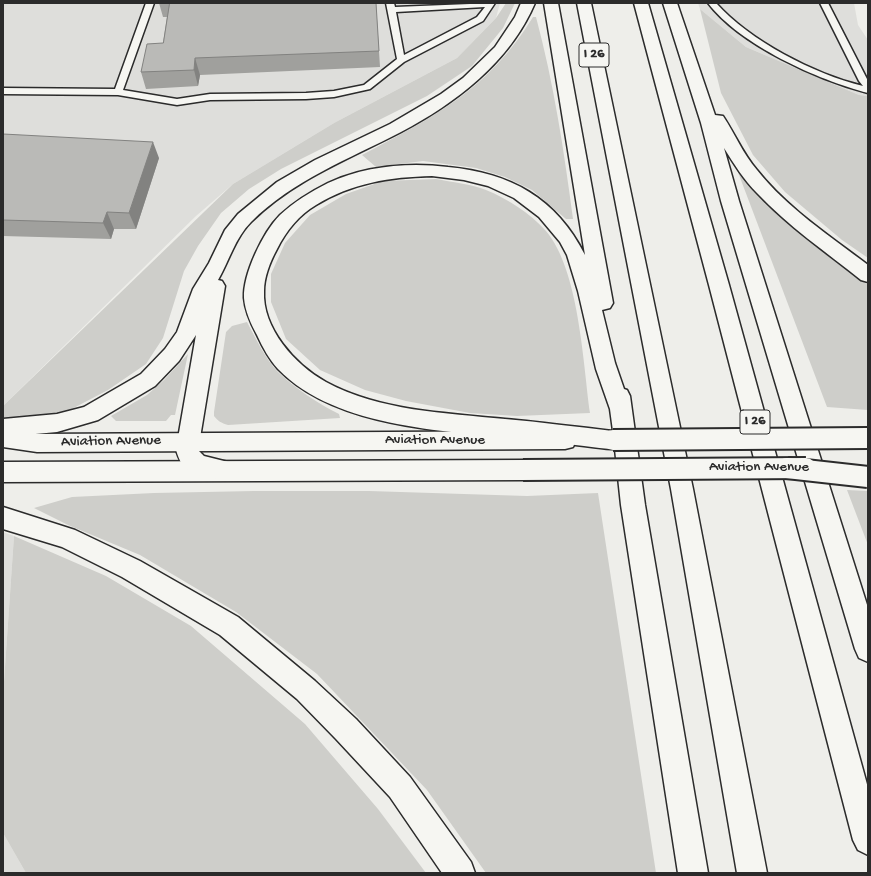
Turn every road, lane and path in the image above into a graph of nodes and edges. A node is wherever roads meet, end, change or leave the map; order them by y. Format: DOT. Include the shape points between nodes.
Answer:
graph roads {
  1 [pos="150,3"];
  2 [pos="490,3"];
  3 [pos="528,3"];
  4 [pos="551,3"];
  5 [pos="584,3"];
  6 [pos="641,3"];
  7 [pos="670,3"];
  8 [pos="712,3"];
  9 [pos="824,3"];
  10 [pos="390,6"];
  11 [pos="686,52"];
  12 [pos="401,60"];
  13 [pos="868,86"];
  14 [pos="868,90"];
  15 [pos="3,91"];
  16 [pos="118,92"];
  17 [pos="218,264"];
  18 [pos="868,275"];
  19 [pos="621,410"];
  20 [pos="3,428"];
  21 [pos="522,435"];
  22 [pos="3,438"];
  23 [pos="868,438"];
  24 [pos="187,442"];
  25 [pos="868,467"];
  26 [pos="787,468"];
  27 [pos="228,471"];
  28 [pos="3,472"];
  29 [pos="868,477"];
  30 [pos="822,499"];
  31 [pos="3,518"];
  32 [pos="868,611"];
  33 [pos="868,649"];
  34 [pos="868,840"];
  35 [pos="460,873"];
  36 [pos="693,873"];
  37 [pos="752,873"];
  1 -- 16 [label="lane"];
  2 -- 10 [label="lane"];
  2 -- 12 [label="lane" via="480,19"];
  3 -- 17 [label="main road" via="522,17 500,50 469,81 396,128 283,186 244,218 231,236"];
  4 -- 19 [label="main road"];
  5 -- 37 [label="main road, I 26" via="682,489"];
  6 -- 34 [label="main road, I 26"];
  7 -- 11 [label="main road"];
  8 -- 14 [label="lane" via="741,31 807,70"];
  9 -- 13 [label="lane" via="863,81"];
  10 -- 12 [label="lane"];
  11 -- 18 [label="main road" via="722,128 763,189"];
  11 -- 30 [label="main road"];
  12 -- 16 [label="lane" via="367,87 334,94 210,97 177,102"];
  15 -- 16 [label="lane"];
  17 -- 20 [label="main road" via="203,289 186,335 172,355 148,380 90,414 57,423"];
  17 -- 24 [label="main road"];
  19 -- 21 [label="main road" via="605,364 587,288 568,237 542,210 520,194 480,178 437,170 384,173 357,178 332,189 308,202 286,220 271,241 259,268 254,297 262,327 277,353 297,373 330,394 375,409"];
  19 -- 36 [label="main road" via="633,505"];
  21 -- 23 [label="main road, Aviation Avenue, bridge" via="613,440"];
  21 -- 24 [label="main road, Aviation Avenue"];
  22 -- 24 [label="main road, Aviation Avenue" via="37,443"];
  24 -- 27 [label="main road" via="189,455 198,465"];
  25 -- 26 [label="main road, Aviation Avenue, bridge"];
  26 -- 27 [label="main road, Aviation Avenue, bridge"];
  26 -- 29 [label="main road, bridge"];
  27 -- 28 [label="main road, Aviation Avenue"];
  30 -- 32 [label="main road"];
  30 -- 33 [label="main road"];
  31 -- 35 [label="main road" via="67,538 131,569 229,626 306,690 400,786"];
}
